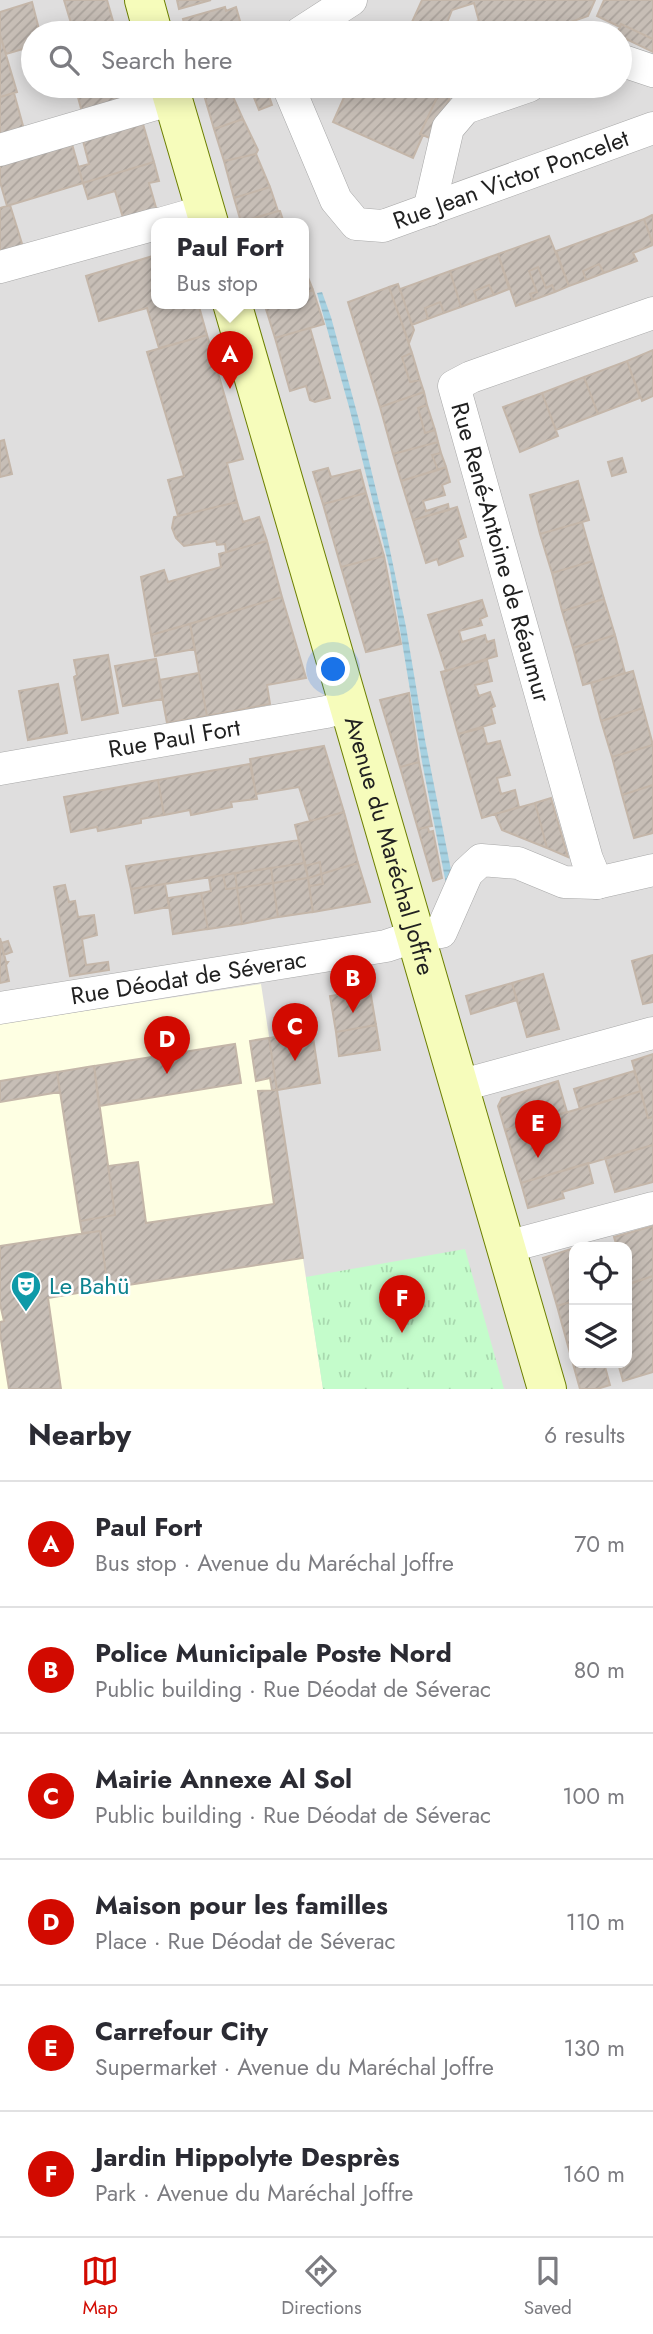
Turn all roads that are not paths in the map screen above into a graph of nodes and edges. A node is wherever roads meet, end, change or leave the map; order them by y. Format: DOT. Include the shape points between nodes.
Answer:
graph roads {
  1 [pos="144,0"];
  2 [pos="351,0"];
  3 [pos="150,21"];
  4 [pos="319,21"];
  5 [pos="632,64"];
  6 [pos="653,72"];
  7 [pos="153,98"];
  8 [pos="173,98"];
  9 [pos="293,98"];
  10 [pos="495,98"];
  11 [pos="653,128"];
  12 [pos="0,150"];
  13 [pos="429,211"];
  14 [pos="207,217"];
  15 [pos="151,225"];
  16 [pos="0,267"];
  17 [pos="234,309"];
  18 [pos="653,313"];
  19 [pos="349,706"];
  20 [pos="0,769"];
  21 [pos="653,870"];
  22 [pos="597,883"];
  23 [pos="415,936"];
  24 [pos="0,1008"];
  25 [pos="653,1033"];
  26 [pos="459,1086"];
  27 [pos="653,1208"];
  28 [pos="506,1247"];
  29 [pos="547,1389"];
  1 -- 3 [label="main road"];
  2 -- 4 [label="street"];
  5 -- 6 [label="street"];
  7 -- 12 [label="street"];
  8 -- 14 [label="main road"];
  9 -- 13 [label="street, Rue Jean Victor Poncelet" via="336,200 356,224 383,226"];
  10 -- 13 [label="street" via="465,108 448,128"];
  11 -- 13 [label="street, Rue Jean Victor Poncelet"];
  15 -- 16 [label="street"];
  17 -- 19 [label="main road, Avenue du Maréchal Joffre"];
  18 -- 22 [label="street, Rue René-Antoine de Réaumur" via="454,386"];
  19 -- 20 [label="street, Rue Paul Fort"];
  19 -- 23 [label="main road, Avenue du Maréchal Joffre"];
  21 -- 22 [label="street"];
  22 -- 23 [label="street" via="564,882 517,863 481,860 467,873 441,932"];
  23 -- 24 [label="street, Rue Déodat de Séverac" via="386,946"];
  23 -- 26 [label="main road, Avenue du Maréchal Joffre"];
  25 -- 26 [label="street"];
  26 -- 28 [label="main road, Avenue du Maréchal Joffre"];
  27 -- 28 [label="street"];
  28 -- 29 [label="main road, Avenue du Maréchal Joffre"];
}
